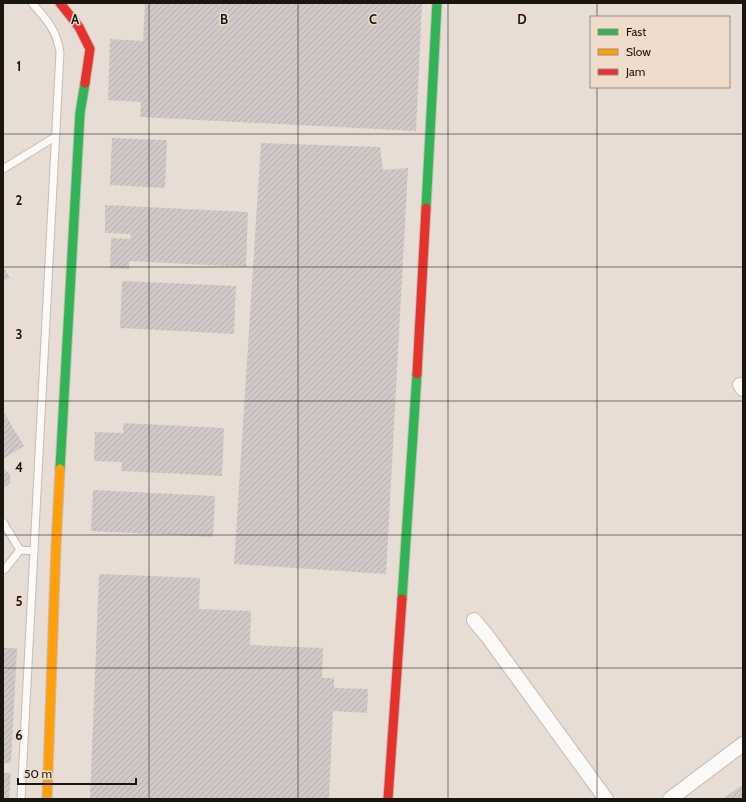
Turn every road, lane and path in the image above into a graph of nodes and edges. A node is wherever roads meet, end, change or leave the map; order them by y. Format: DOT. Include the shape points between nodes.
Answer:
graph roads {
  1 [pos="32,3"];
  2 [pos="60,3"];
  3 [pos="437,3"];
  4 [pos="55,137"];
  5 [pos="3,168"];
  6 [pos="3,522"];
  7 [pos="20,550"];
  8 [pos="34,551"];
  9 [pos="3,570"];
  10 [pos="474,620"];
  11 [pos="743,744"];
  12 [pos="21,799"];
  13 [pos="47,799"];
  14 [pos="388,799"];
  15 [pos="606,799"];
  16 [pos="670,799"];
  1 -- 4 [label="lane" via="50,23 60,52"];
  2 -- 13 [label="street" via="79,27 90,49 80,113 59,483"];
  3 -- 14 [label="street" via="414,422"];
  4 -- 5 [label="lane"];
  4 -- 8 [label="lane"];
  6 -- 7 [label="lane"];
  7 -- 8 [label="lane"];
  7 -- 9 [label="lane"];
  8 -- 12 [label="lane"];
  10 -- 15 [label="street"];
  11 -- 16 [label="street"];
}
